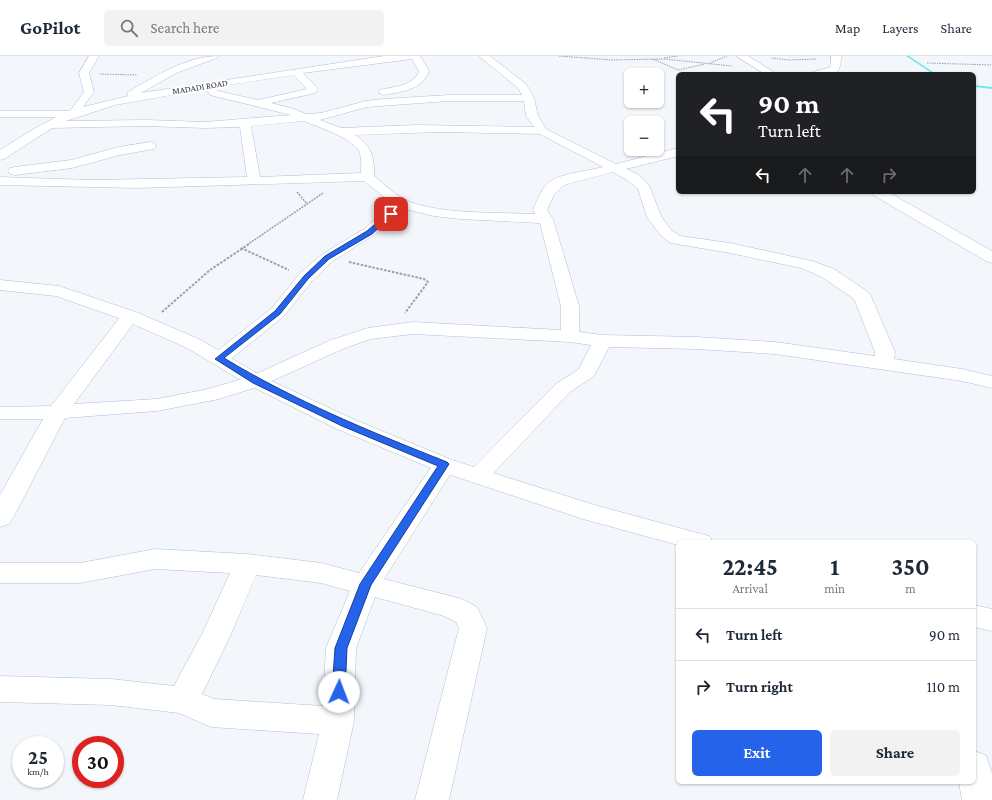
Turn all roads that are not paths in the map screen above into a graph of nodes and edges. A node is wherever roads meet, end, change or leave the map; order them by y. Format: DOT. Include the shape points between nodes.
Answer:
graph roads {
  1 [pos="94,56"];
  2 [pos="214,56"];
  3 [pos="412,56"];
  4 [pos="415,56"];
  5 [pos="487,56"];
  6 [pos="741,56"];
  7 [pos="836,58"];
  8 [pos="297,72"];
  9 [pos="769,72"];
  10 [pos="827,72"];
  11 [pos="239,81"];
  12 [pos="208,86"];
  13 [pos="529,98"];
  14 [pos="259,102"];
  15 [pos="366,104"];
  16 [pos="119,108"];
  17 [pos="0,114"];
  18 [pos="73,114"];
  19 [pos="314,118"];
  20 [pos="146,123"];
  21 [pos="245,123"];
  22 [pos="50,125"];
  23 [pos="542,131"];
  24 [pos="341,132"];
  25 [pos="150,146"];
  26 [pos="676,153"];
  27 [pos="0,156"];
  28 [pos="616,168"];
  29 [pos="0,172"];
  30 [pos="367,177"];
  31 [pos="0,181"];
  32 [pos="254,181"];
  33 [pos="881,194"];
  34 [pos="402,204"];
  35 [pos="546,219"];
  36 [pos="992,258"];
  37 [pos="0,286"];
  38 [pos="139,320"];
  39 [pos="570,336"];
  40 [pos="603,341"];
  41 [pos="219,359"];
  42 [pos="884,364"];
  43 [pos="256,381"];
  44 [pos="992,382"];
  45 [pos="57,412"];
  46 [pos="0,413"];
  47 [pos="444,464"];
  48 [pos="478,476"];
  49 [pos="0,518"];
  50 [pos="693,540"];
  51 [pos="247,564"];
  52 [pos="0,573"];
  53 [pos="366,584"];
  54 [pos="976,616"];
  55 [pos="992,620"];
  56 [pos="0,689"];
  57 [pos="183,700"];
  58 [pos="338,720"];
  59 [pos="976,780"];
  60 [pos="320,800"];
  61 [pos="432,800"];
  62 [pos="979,800"];
  1 -- 18 [label="street" via="84,74 89,92"];
  2 -- 16 [label="street" via="157,79"];
  3 -- 8 [label="street, MADADI ROAD"];
  4 -- 15 [label="street" via="424,71 422,77 405,88 369,94"];
  5 -- 13 [label="street" via="522,86"];
  6 -- 9 [label="street"];
  7 -- 10 [label="street" via="836,68"];
  8 -- 11 [label="street, MADADI ROAD"];
  8 -- 14 [label="street" via="311,86 311,91"];
  11 -- 12 [label="street, MADADI ROAD"];
  11 -- 14 [label="street" via="240,88 255,96"];
  12 -- 14 [label="street" via="214,93 225,97"];
  12 -- 16 [label="street, MADADI ROAD"];
  13 -- 15 [label="street" via="417,100"];
  13 -- 23 [label="street" via="532,116"];
  14 -- 19 [label="street"];
  15 -- 19 [label="street"];
  16 -- 18 [label="street, MADADI ROAD"];
  16 -- 20 [label="street"];
  17 -- 18 [label="street"];
  18 -- 22 [label="street, MADADI ROAD"];
  19 -- 21 [label="street"];
  19 -- 24 [label="street"];
  20 -- 21 [label="street"];
  20 -- 22 [label="street"];
  21 -- 32 [label="street"];
  22 -- 27 [label="street, MADADI ROAD"];
  23 -- 24 [label="street" via="375,129"];
  23 -- 28 [label="street"];
  24 -- 30 [label="street" via="354,138 365,151 368,162"];
  25 -- 29 [label="street" via="72,164"];
  26 -- 28 [label="street"];
  28 -- 35 [label="street" via="559,182 552,187 540,210"];
  28 -- 42 [label="street" via="644,188 654,217 666,233 676,240 806,264 828,273 862,296 885,352"];
  30 -- 32 [label="street"];
  30 -- 34 [label="street"];
  31 -- 32 [label="street" via="127,185"];
  33 -- 36 [label="street"];
  34 -- 35 [label="street" via="460,215"];
  34 -- 41 [label="street" via="369,232 327,258 306,277 278,312"];
  35 -- 39 [label="street" via="570,306"];
  37 -- 38 [label="street" via="59,291"];
  38 -- 41 [label="street" via="194,344"];
  38 -- 45 [label="street"];
  39 -- 40 [label="street"];
  39 -- 43 [label="street" via="413,328 368,334 338,344"];
  40 -- 42 [label="street" via="775,348"];
  40 -- 48 [label="street" via="588,372 564,388"];
  41 -- 43 [label="street"];
  42 -- 44 [label="street"];
  43 -- 45 [label="street" via="212,395 157,405"];
  43 -- 47 [label="street" via="345,424"];
  45 -- 46 [label="street"];
  45 -- 49 [label="street"];
  47 -- 48 [label="street"];
  47 -- 53 [label="street"];
  48 -- 50 [label="street" via="592,513"];
  51 -- 52 [label="street" via="155,559 80,573"];
  51 -- 53 [label="street" via="320,573"];
  51 -- 57 [label="street"];
  53 -- 58 [label="street" via="341,648"];
  53 -- 61 [label="street" via="452,607 467,615 473,628"];
  54 -- 55 [label="street"];
  56 -- 57 [label="street" via="110,692"];
  57 -- 58 [label="street" via="211,712"];
  58 -- 60 [label="street"];
  59 -- 62 [label="street"];
}
